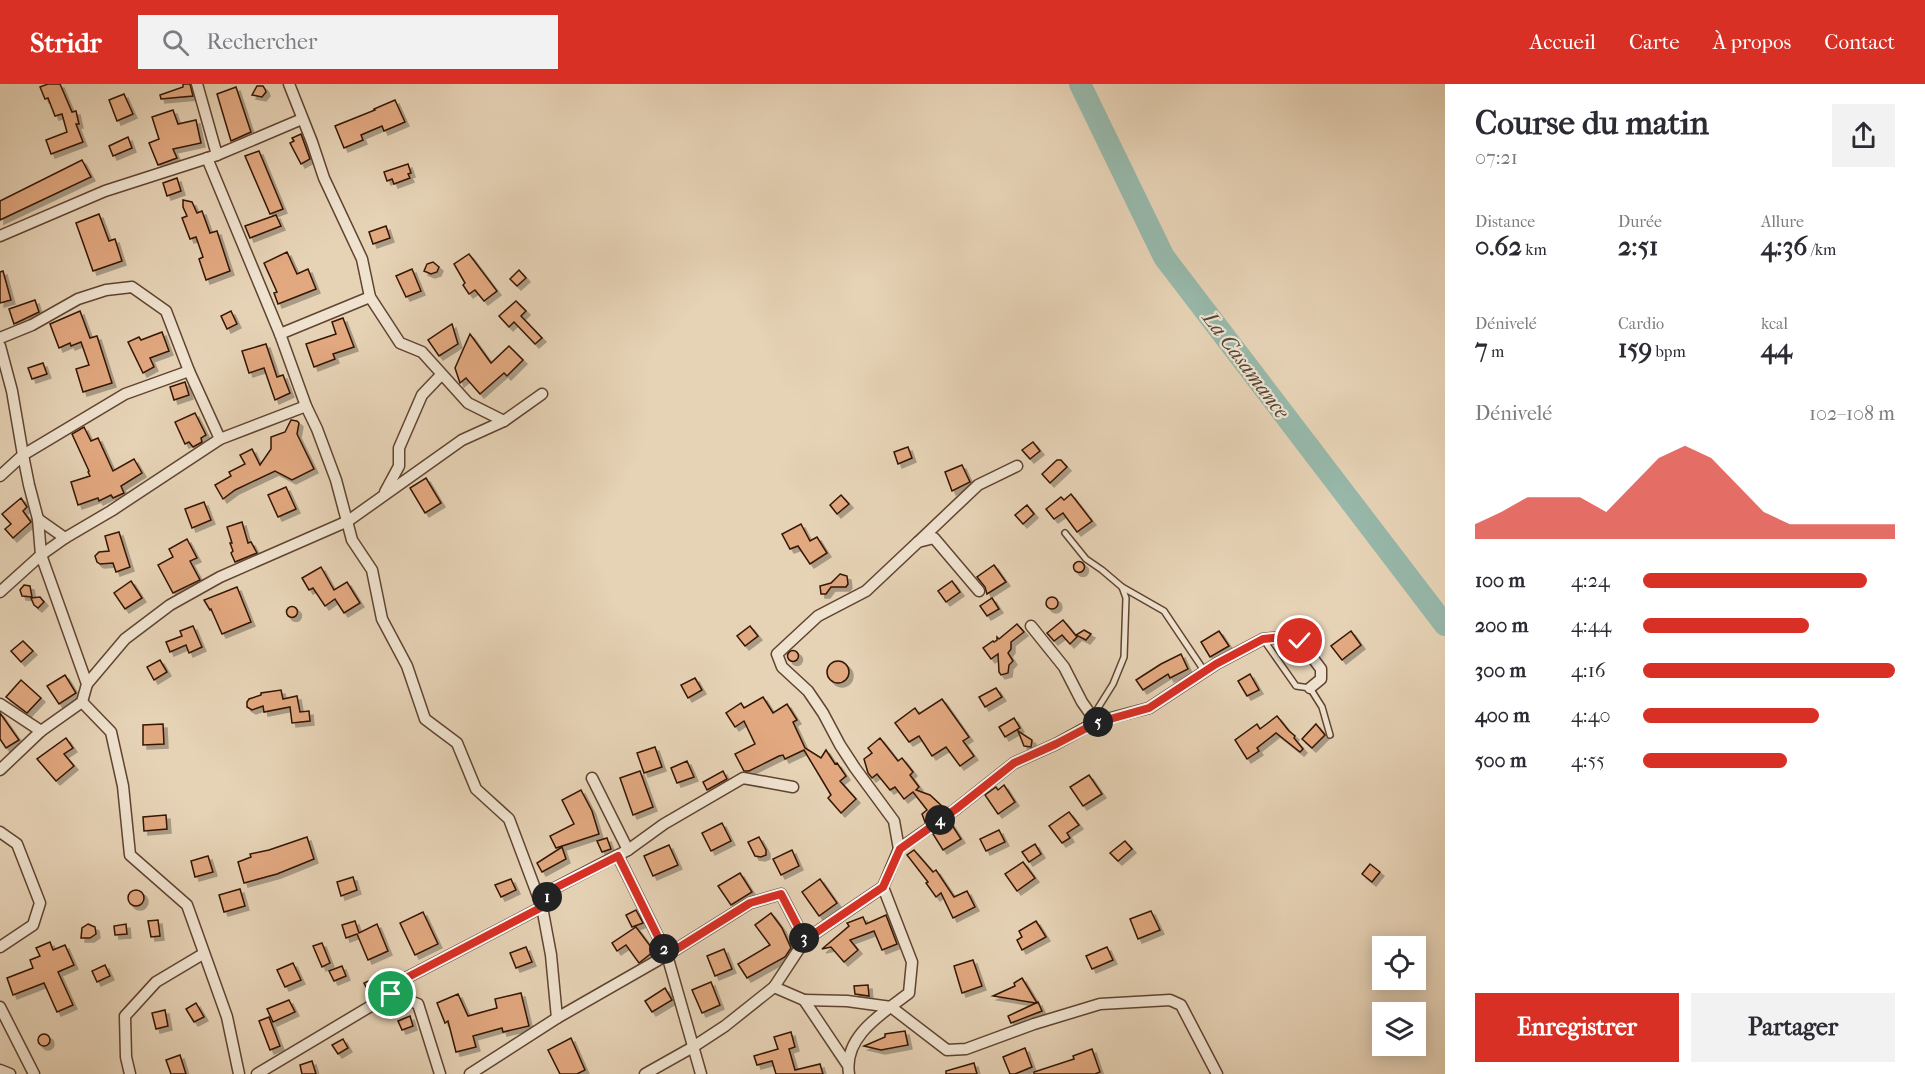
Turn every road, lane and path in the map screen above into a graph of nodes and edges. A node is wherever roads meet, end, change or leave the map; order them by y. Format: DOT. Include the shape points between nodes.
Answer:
graph roads {
  1 [pos="197,84"];
  2 [pos="289,84"];
  3 [pos="302,119"];
  4 [pos="212,157"];
  5 [pos="0,236"];
  6 [pos="370,297"];
  7 [pos="280,334"];
  8 [pos="0,338"];
  9 [pos="0,346"];
  10 [pos="189,371"];
  11 [pos="441,375"];
  12 [pos="542,394"];
  13 [pos="306,406"];
  14 [pos="504,421"];
  15 [pos="220,439"];
  16 [pos="23,455"];
  17 [pos="1017,466"];
  18 [pos="0,476"];
  19 [pos="383,495"];
  20 [pos="38,519"];
  21 [pos="348,520"];
  22 [pos="1065,533"];
  23 [pos="65,538"];
  24 [pos="918,542"];
  25 [pos="41,555"];
  26 [pos="1122,587"];
  27 [pos="979,591"];
  28 [pos="0,592"];
  29 [pos="1031,626"];
  30 [pos="1263,639"];
  31 [pos="1205,672"];
  32 [pos="87,684"];
  33 [pos="1310,688"];
  34 [pos="82,702"];
  35 [pos="0,704"];
  36 [pos="1094,720"];
  37 [pos="41,731"];
  38 [pos="1330,735"];
  39 [pos="0,770"];
  40 [pos="592,778"];
  41 [pos="793,787"];
  42 [pos="0,832"];
  43 [pos="900,849"];
  44 [pos="628,850"];
  45 [pos="618,856"];
  46 [pos="883,887"];
  47 [pos="542,907"];
  48 [pos="805,940"];
  49 [pos="0,947"];
  50 [pos="203,954"];
  51 [pos="667,955"];
  52 [pos="774,987"];
  53 [pos="391,994"];
  54 [pos="804,1000"];
  55 [pos="0,1007"];
  56 [pos="891,1007"];
  57 [pos="557,1018"];
  58 [pos="693,1047"];
  59 [pos="848,1069"];
  60 [pos="0,1070"];
  61 [pos="10,1074"];
  62 [pos="34,1074"];
  63 [pos="130,1074"];
  64 [pos="239,1074"];
  65 [pos="258,1074"];
  66 [pos="440,1074"];
  67 [pos="470,1074"];
  68 [pos="645,1074"];
  69 [pos="701,1074"];
  70 [pos="1217,1074"];
  1 -- 4 [label="street"];
  2 -- 3 [label="street"];
  3 -- 4 [label="street"];
  3 -- 6 [label="street" via="362,260"];
  4 -- 5 [label="street" via="105,190"];
  4 -- 7 [label="street"];
  6 -- 7 [label="street"];
  6 -- 11 [label="street" via="400,343 422,352"];
  7 -- 13 [label="street"];
  8 -- 10 [label="street" via="78,299 132,287 166,311"];
  9 -- 16 [label="street"];
  10 -- 15 [label="street"];
  10 -- 16 [label="street" via="125,394"];
  11 -- 14 [label="street" via="468,403"];
  11 -- 19 [label="street" via="422,395 399,448 399,466"];
  12 -- 14 [label="street"];
  13 -- 15 [label="street"];
  13 -- 21 [label="street"];
  14 -- 19 [label="street" via="462,440"];
  15 -- 23 [label="street"];
  16 -- 18 [label="street"];
  16 -- 20 [label="street"];
  17 -- 24 [label="street" via="978,485"];
  19 -- 21 [label="street"];
  20 -- 23 [label="street"];
  20 -- 25 [label="street"];
  21 -- 32 [label="street" via="220,577 170,605 125,639"];
  21 -- 47 [label="street" via="352,540 372,570 382,619 407,666 425,719 457,743 476,789 509,819"];
  22 -- 26 [label="lane" via="1086,559"];
  23 -- 25 [label="street"];
  24 -- 27 [label="street" via="934,538"];
  24 -- 43 [label="street" via="866,591 818,616 777,654 782,667 808,691 855,768 894,820"];
  25 -- 28 [label="street"];
  25 -- 32 [label="street"];
  26 -- 31 [label="lane" via="1164,611"];
  26 -- 36 [label="lane" via="1126,598 1124,657"];
  29 -- 36 [label="street" via="1065,667"];
  30 -- 31 [label="street"];
  30 -- 33 [label="lane" via="1296,686"];
  30 -- 33 [label="street" via="1284,637 1300,641 1321,669 1321,679"];
  31 -- 36 [label="street" via="1149,708"];
  32 -- 34 [label="street"];
  33 -- 38 [label="lane" via="1322,707"];
  34 -- 37 [label="street"];
  34 -- 50 [label="street" via="111,732 123,786 130,855 187,905"];
  35 -- 37 [label="street"];
  36 -- 43 [label="street" via="1056,744 1014,763"];
  37 -- 39 [label="street"];
  40 -- 44 [label="street"];
  41 -- 44 [label="street" via="743,778"];
  42 -- 49 [label="street" via="17,844 40,903 33,925"];
  43 -- 46 [label="street"];
  44 -- 45 [label="street"];
  45 -- 47 [label="street" via="551,890"];
  45 -- 51 [label="street"];
  46 -- 48 [label="street"];
  46 -- 56 [label="street" via="912,962 909,993"];
  47 -- 53 [label="street" via="408,977"];
  47 -- 57 [label="street"];
  48 -- 51 [label="street" via="781,894 750,903"];
  48 -- 52 [label="street"];
  50 -- 63 [label="street" via="156,982 125,1016"];
  50 -- 64 [label="street" via="227,1017"];
  51 -- 57 [label="street"];
  51 -- 58 [label="street"];
  52 -- 54 [label="street"];
  52 -- 58 [label="street"];
  53 -- 65 [label="street"];
  53 -- 66 [label="street" via="418,1004"];
  54 -- 56 [label="street"];
  54 -- 59 [label="street"];
  55 -- 62 [label="street"];
  56 -- 59 [label="street" via="852,1044"];
  56 -- 70 [label="street" via="947,1050 966,1049 1100,1004 1170,1000 1181,1005"];
  57 -- 67 [label="street"];
  58 -- 68 [label="street"];
  58 -- 69 [label="street"];
  60 -- 61 [label="street"];
}
